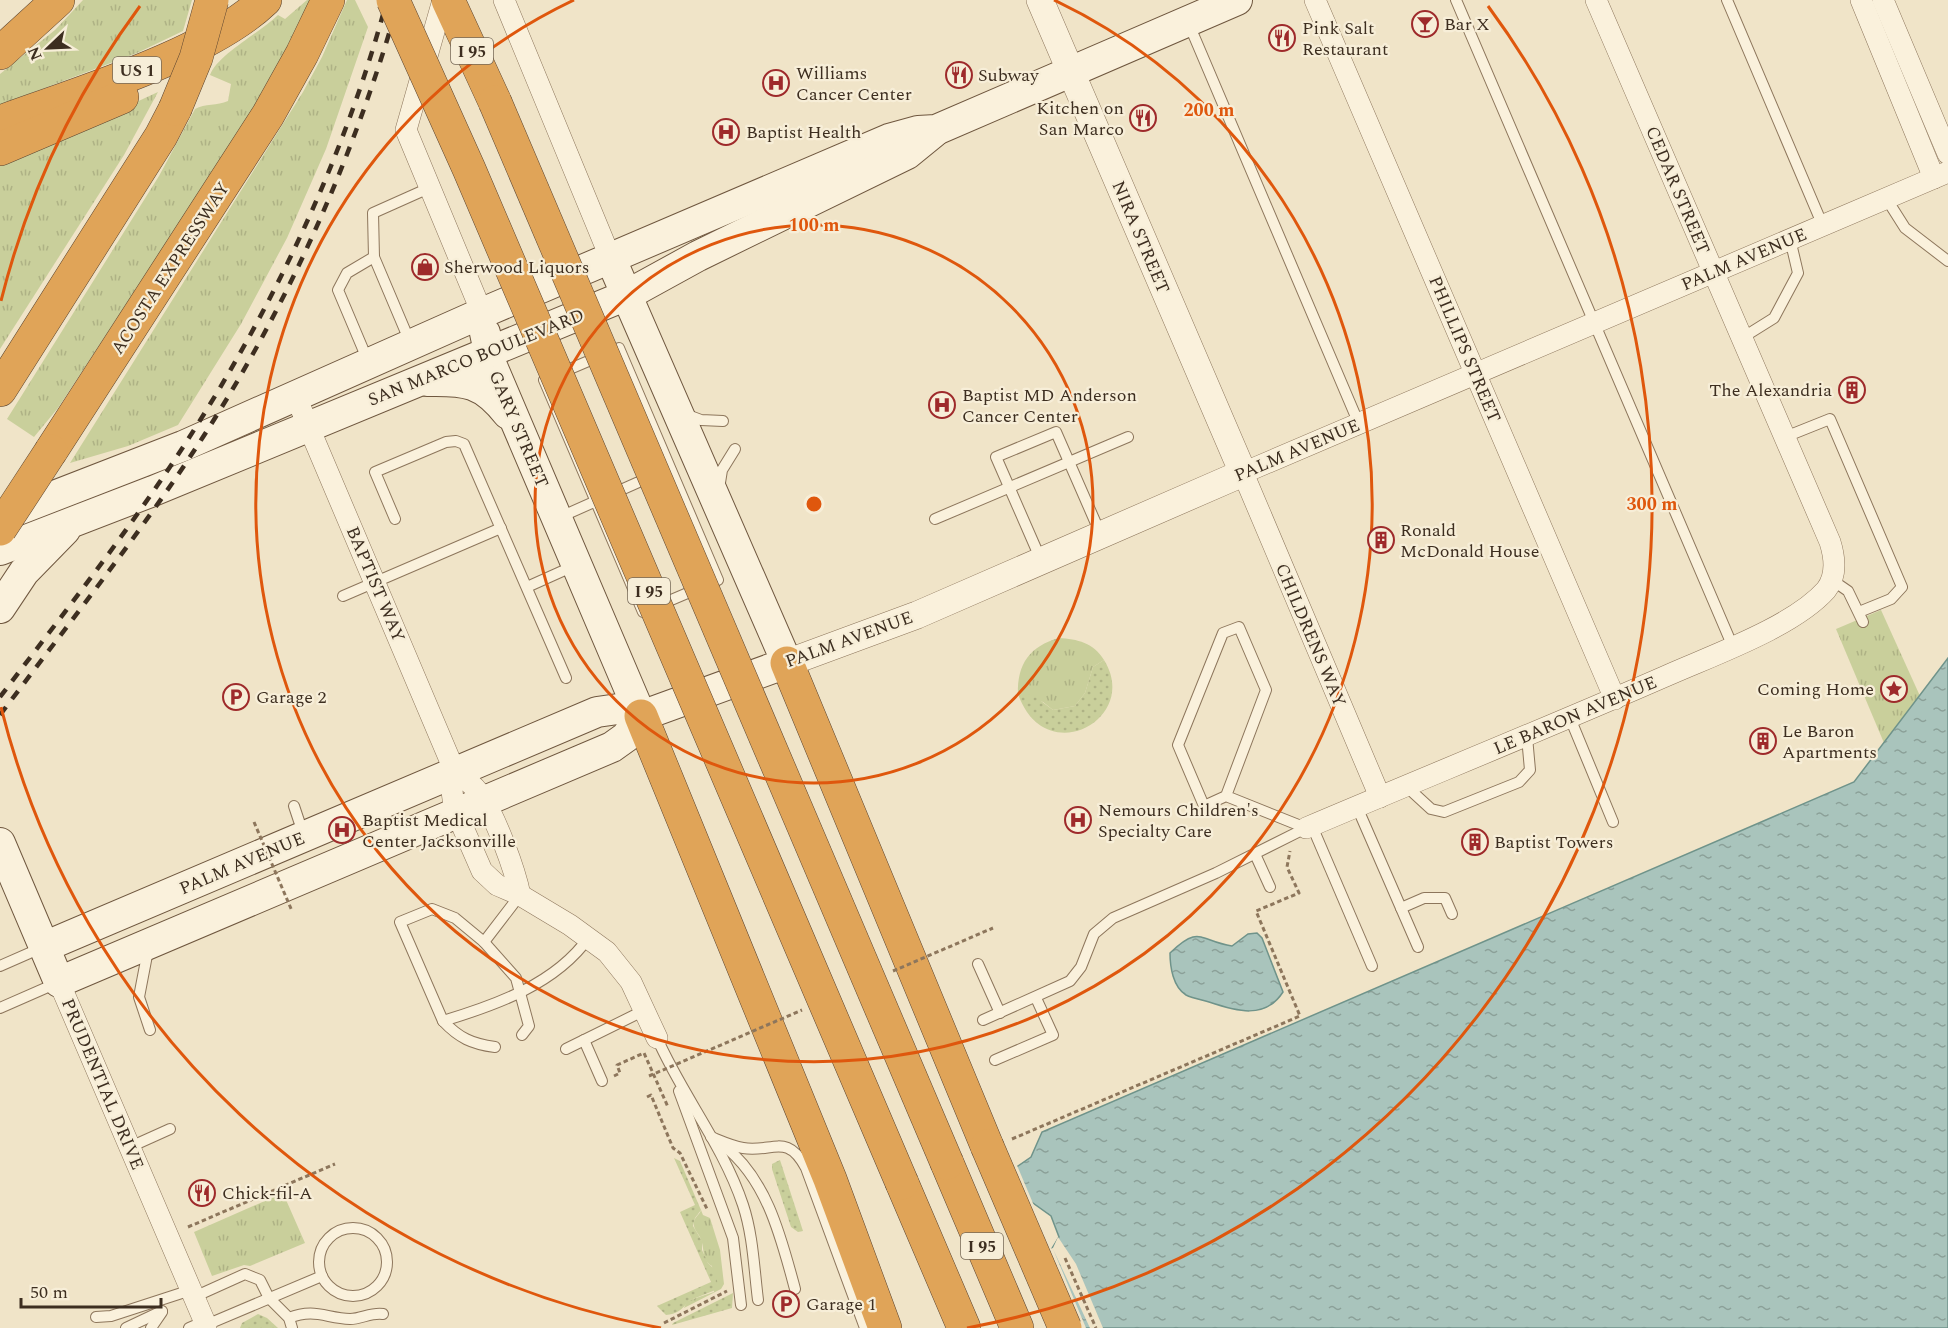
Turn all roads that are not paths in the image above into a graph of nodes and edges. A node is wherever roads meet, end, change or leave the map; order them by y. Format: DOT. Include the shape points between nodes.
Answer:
graph roads {
  1 [pos="58,0"];
  2 [pos="212,0"];
  3 [pos="328,0"];
  4 [pos="393,0"];
  5 [pos="443,0"];
  6 [pos="448,0"];
  7 [pos="504,0"];
  8 [pos="1040,0"];
  9 [pos="1237,0"];
  10 [pos="1315,0"];
  11 [pos="1456,0"];
  12 [pos="1596,0"];
  13 [pos="1727,0"];
  14 [pos="1861,0"];
  15 [pos="1883,0"];
  16 [pos="257,7"];
  17 [pos="1188,21"];
  18 [pos="0,53"];
  19 [pos="1071,72"];
  20 [pos="0,122"];
  21 [pos="936,130"];
  22 [pos="0,149"];
  23 [pos="1948,154"];
  24 [pos="1941,175"];
  25 [pos="429,188"];
  26 [pos="1886,198"];
  27 [pos="1822,226"];
  28 [pos="1790,239"];
  29 [pos="374,257"];
  30 [pos="610,257"];
  31 [pos="1948,261"];
  32 [pos="676,267"];
  33 [pos="1714,272"];
  34 [pos="627,295"];
  35 [pos="482,313"];
  36 [pos="1594,323"];
  37 [pos="1742,338"];
  38 [pos="411,345"];
  39 [pos="488,352"];
  40 [pos="369,365"];
  41 [pos="659,369"];
  42 [pos="1476,374"];
  43 [pos="413,382"];
  44 [pos="0,390"];
  45 [pos="296,397"];
  46 [pos="676,408"];
  47 [pos="723,421"];
  48 [pos="1359,424"];
  49 [pos="309,426"];
  50 [pos="521,434"];
  51 [pos="1128,437"];
  52 [pos="1785,437"];
  53 [pos="735,448"];
  54 [pos="684,462"];
  55 [pos="1069,463"];
  56 [pos="1243,473"];
  57 [pos="1010,487"];
  58 [pos="596,502"];
  59 [pos="719,507"];
  60 [pos="0,517"];
  61 [pos="395,519"];
  62 [pos="557,519"];
  63 [pos="935,519"];
  64 [pos="72,523"];
  65 [pos="501,528"];
  66 [pos="0,529"];
  67 [pos="1101,535"];
  68 [pos="0,550"];
  69 [pos="1041,561"];
  70 [pos="577,565"];
  71 [pos="1832,580"];
  72 [pos="375,582"];
  73 [pos="527,587"];
  74 [pos="343,596"];
  75 [pos="0,608"];
  76 [pos="1732,647"];
  77 [pos="787,663"];
  78 [pos="566,678"];
  79 [pos="1615,699"];
  80 [pos="641,716"];
  81 [pos="1570,718"];
  82 [pos="1527,737"];
  83 [pos="455,772"];
  84 [pos="1406,786"];
  85 [pos="1226,796"];
  86 [pos="1380,797"];
  87 [pos="484,801"];
  88 [pos="294,806"];
  89 [pos="1357,807"];
  90 [pos="455,814"];
  91 [pos="1613,822"];
  92 [pos="1309,827"];
  93 [pos="304,836"];
  94 [pos="0,843"];
  95 [pos="1255,854"];
  96 [pos="1270,887"];
  97 [pos="520,895"];
  98 [pos="1401,908"];
  99 [pos="1452,914"];
  100 [pos="588,937"];
  101 [pos="484,942"];
  102 [pos="150,944"];
  103 [pos="44,947"];
  104 [pos="1418,947"];
  105 [pos="978,964"];
  106 [pos="0,966"];
  107 [pos="1372,966"];
  108 [pos="60,982"];
  109 [pos="520,990"];
  110 [pos="1036,998"];
  111 [pos="0,1008"];
  112 [pos="645,1010"];
  113 [pos="1000,1013"];
  114 [pos="983,1020"];
  115 [pos="443,1021"];
  116 [pos="150,1030"];
  117 [pos="522,1035"];
  118 [pos="657,1038"];
  119 [pos="584,1040"];
  120 [pos="495,1047"];
  121 [pos="566,1049"];
  122 [pos="994,1060"];
  123 [pos="672,1071"];
  124 [pos="606,1079"];
  125 [pos="170,1129"];
  126 [pos="711,1137"];
  127 [pos="130,1147"];
  128 [pos="322,1276"];
  129 [pos="795,1289"];
  130 [pos="193,1293"];
  131 [pos="269,1298"];
  132 [pos="170,1299"];
  133 [pos="758,1300"];
  134 [pos="741,1305"];
  135 [pos="162,1311"];
  136 [pos="382,1314"];
  137 [pos="96,1317"];
  138 [pos="291,1323"];
  139 [pos="205,1326"];
  140 [pos="126,1328"];
  141 [pos="151,1328"];
  142 [pos="865,1328"];
  143 [pos="885,1328"];
  144 [pos="964,1328"];
  145 [pos="1017,1328"];
  146 [pos="1065,1328"];
  1 -- 18 [label="highway"];
  2 -- 44 [label="highway, bridge" via="196,58 161,136"];
  3 -- 66 [label="highway, ACOSTA EXPRESSWAY, bridge" via="268,115"];
  4 -- 144 [label="highway, I 95, bridge" via="470,169"];
  5 -- 25 [label="street, GARY STREET" via="406,125"];
  6 -- 145 [label="highway, I 95, bridge" via="500,113"];
  7 -- 30 [label="street"];
  8 -- 19 [label="street, NIRA STREET"];
  9 -- 17 [label="main road, SAN MARCO BOULEVARD"];
  10 -- 42 [label="street, PHILLIPS STREET"];
  11 -- 36 [label="lane"];
  12 -- 33 [label="street, CEDAR STREET"];
  13 -- 27 [label="lane"];
  14 -- 24 [label="street"];
  15 -- 23 [label="street"];
  16 -- 20 [label="highway, US 1" via="214,35 144,68"];
  16 -- 22 [label="highway" via="206,48 151,82 72,121"];
  17 -- 19 [label="main road, SAN MARCO BOULEVARD"];
  17 -- 48 [label="lane"];
  19 -- 21 [label="main road, SAN MARCO BOULEVARD"];
  19 -- 56 [label="street, NIRA STREET"];
  21 -- 30 [label="main road, SAN MARCO BOULEVARD" via="889,139"];
  21 -- 32 [label="main road, SAN MARCO BOULEVARD" via="907,154"];
  24 -- 26 [label="street, PALM AVENUE"];
  25 -- 29 [label="lane" via="373,213"];
  25 -- 35 [label="street, GARY STREET"];
  26 -- 27 [label="street, PALM AVENUE"];
  26 -- 31 [label="lane" via="1905,228"];
  27 -- 28 [label="street, PALM AVENUE"];
  28 -- 33 [label="street, PALM AVENUE"];
  28 -- 37 [label="lane" via="1798,273 1774,318"];
  29 -- 38 [label="lane"];
  29 -- 40 [label="lane" via="347,273 338,290"];
  30 -- 34 [label="main road"];
  30 -- 35 [label="main road, SAN MARCO BOULEVARD"];
  32 -- 34 [label="main road, SAN MARCO BOULEVARD"];
  32 -- 41 [label="main road" via="655,309"];
  33 -- 36 [label="street, PALM AVENUE"];
  33 -- 37 [label="street, CEDAR STREET"];
  34 -- 39 [label="main road, SAN MARCO BOULEVARD"];
  34 -- 41 [label="main road"];
  35 -- 38 [label="main road, SAN MARCO BOULEVARD"];
  35 -- 39 [label="main road, GARY STREET"];
  36 -- 42 [label="street, PALM AVENUE"];
  36 -- 76 [label="lane"];
  37 -- 52 [label="street, CEDAR STREET"];
  38 -- 40 [label="main road, SAN MARCO BOULEVARD"];
  39 -- 43 [label="main road, SAN MARCO BOULEVARD"];
  39 -- 50 [label="main road, GARY STREET"];
  40 -- 45 [label="main road, SAN MARCO BOULEVARD"];
  41 -- 46 [label="main road"];
  42 -- 48 [label="street, PALM AVENUE"];
  42 -- 79 [label="street, PHILLIPS STREET"];
  43 -- 49 [label="main road, SAN MARCO BOULEVARD"];
  43 -- 50 [label="main road" via="457,381 476,385 496,400"];
  45 -- 49 [label="street, BAPTIST WAY"];
  45 -- 60 [label="main road, SAN MARCO BOULEVARD"];
  46 -- 47 [label="lane" via="701,420"];
  46 -- 54 [label="main road"];
  48 -- 56 [label="street, PALM AVENUE"];
  49 -- 64 [label="main road, SAN MARCO BOULEVARD"];
  49 -- 72 [label="street, BAPTIST WAY"];
  50 -- 62 [label="main road, GARY STREET"];
  51 -- 55 [label="lane"];
  52 -- 71 [label="street, CEDAR STREET" via="1830,542"];
  52 -- 71 [label="lane" via="1830,419 1902,587 1892,599 1861,617 1848,591"];
  53 -- 59 [label="lane" via="722,470"];
  54 -- 58 [label="lane"];
  54 -- 58 [label="lane" via="718,580 643,612"];
  54 -- 58 [label="lane" via="619,348 544,380"];
  54 -- 59 [label="main road"];
  55 -- 57 [label="lane"];
  55 -- 57 [label="lane" via="1056,432 996,457"];
  55 -- 67 [label="lane"];
  56 -- 67 [label="street, PALM AVENUE"];
  56 -- 86 [label="street, CHILDRENS WAY"];
  57 -- 63 [label="lane"];
  57 -- 69 [label="lane"];
  58 -- 62 [label="lane"];
  59 -- 77 [label="main road"];
  61 -- 65 [label="lane" via="375,472 456,441 467,449"];
  62 -- 70 [label="main road, GARY STREET"];
  64 -- 68 [label="main road, SAN MARCO BOULEVARD"];
  64 -- 75 [label="main road" via="24,572"];
  65 -- 72 [label="lane"];
  65 -- 73 [label="lane"];
  67 -- 69 [label="street, PALM AVENUE"];
  69 -- 77 [label="street, PALM AVENUE" via="917,615"];
  70 -- 73 [label="lane"];
  70 -- 80 [label="main road, GARY STREET"];
  71 -- 76 [label="street, LE BARON AVENUE" via="1813,601"];
  72 -- 74 [label="lane"];
  72 -- 83 [label="street, BAPTIST WAY"];
  73 -- 78 [label="lane"];
  76 -- 79 [label="street, LE BARON AVENUE"];
  77 -- 80 [label="main road, PALM AVENUE"];
  77 -- 146 [label="highway, bridge" via="996,1144"];
  79 -- 81 [label="street, LE BARON AVENUE"];
  80 -- 83 [label="main road, PALM AVENUE" via="625,710 604,710"];
  80 -- 87 [label="main road" via="626,737 612,747"];
  80 -- 143 [label="highway" via="842,1210"];
  81 -- 82 [label="street, LE BARON AVENUE"];
  81 -- 91 [label="lane"];
  82 -- 84 [label="street, LE BARON AVENUE"];
  82 -- 84 [label="lane" via="1530,770 1519,782 1444,812 1431,809"];
  83 -- 87 [label="street, BAPTIST WAY" via="475,787"];
  83 -- 90 [label="street, BAPTIST WAY"];
  83 -- 93 [label="main road, PALM AVENUE"];
  84 -- 86 [label="street, LE BARON AVENUE"];
  85 -- 85 [label="lane" via="1266,690 1239,627 1223,633 1178,745 1204,806"];
  85 -- 92 [label="lane"];
  86 -- 89 [label="street, LE BARON AVENUE"];
  87 -- 90 [label="main road"];
  87 -- 97 [label="street, BAPTIST WAY"];
  88 -- 93 [label="lane"];
  89 -- 92 [label="street, LE BARON AVENUE"];
  89 -- 98 [label="lane"];
  90 -- 97 [label="street, BAPTIST WAY" via="482,871 497,885"];
  90 -- 102 [label="main road"];
  92 -- 95 [label="lane"];
  92 -- 107 [label="lane"];
  93 -- 102 [label="main road" via="293,855 280,866 180,911 162,926"];
  93 -- 103 [label="main road, PALM AVENUE"];
  94 -- 103 [label="main road, PRUDENTIAL DRIVE"];
  95 -- 96 [label="lane"];
  95 -- 110 [label="lane" via="1106,923 1090,939 1084,961 1074,977"];
  97 -- 100 [label="street, BAPTIST WAY"];
  97 -- 101 [label="lane"];
  98 -- 99 [label="lane" via="1424,898 1445,898"];
  98 -- 104 [label="lane"];
  100 -- 109 [label="lane" via="557,972"];
  100 -- 112 [label="street, BAPTIST WAY" via="622,968"];
  101 -- 109 [label="lane" via="516,978"];
  101 -- 115 [label="lane" via="455,918 432,909 400,922"];
  102 -- 108 [label="main road"];
  102 -- 116 [label="lane" via="139,997"];
  103 -- 106 [label="lane"];
  103 -- 108 [label="main road, PRUDENTIAL DRIVE"];
  105 -- 113 [label="lane"];
  108 -- 111 [label="lane"];
  108 -- 127 [label="street, PRUDENTIAL DRIVE"];
  109 -- 115 [label="lane" via="482,1009"];
  109 -- 117 [label="lane" via="529,1026"];
  110 -- 113 [label="lane"];
  110 -- 122 [label="lane" via="1053,1035"];
  112 -- 118 [label="street, BAPTIST WAY"];
  112 -- 119 [label="lane"];
  113 -- 114 [label="lane"];
  115 -- 120 [label="lane" via="458,1037"];
  118 -- 123 [label="lane"];
  119 -- 121 [label="lane"];
  119 -- 124 [label="lane"];
  123 -- 126 [label="lane"];
  123 -- 134 [label="lane" via="733,1238"];
  125 -- 127 [label="lane"];
  126 -- 129 [label="lane" via="740,1158 756,1180 780,1238"];
  126 -- 133 [label="lane" via="746,1215"];
  126 -- 142 [label="lane" via="743,1148 781,1145 800,1157"];
  127 -- 130 [label="street, PRUDENTIAL DRIVE"];
  128 -- 128 [label="lane" via="342,1294 358,1296 368,1292 383,1276 387,1261 379,1240 365,1231 339,1231 321,1251"];
  128 -- 131 [label="lane"];
  130 -- 131 [label="lane" via="245,1274 260,1280"];
  130 -- 132 [label="lane"];
  130 -- 139 [label="street, PRUDENTIAL DRIVE"];
  131 -- 138 [label="lane"];
  131 -- 139 [label="lane"];
  132 -- 135 [label="lane"];
  132 -- 137 [label="lane"];
  135 -- 140 [label="lane"];
  135 -- 141 [label="lane"];
  136 -- 138 [label="lane" via="348,1319 300,1313"];
}
